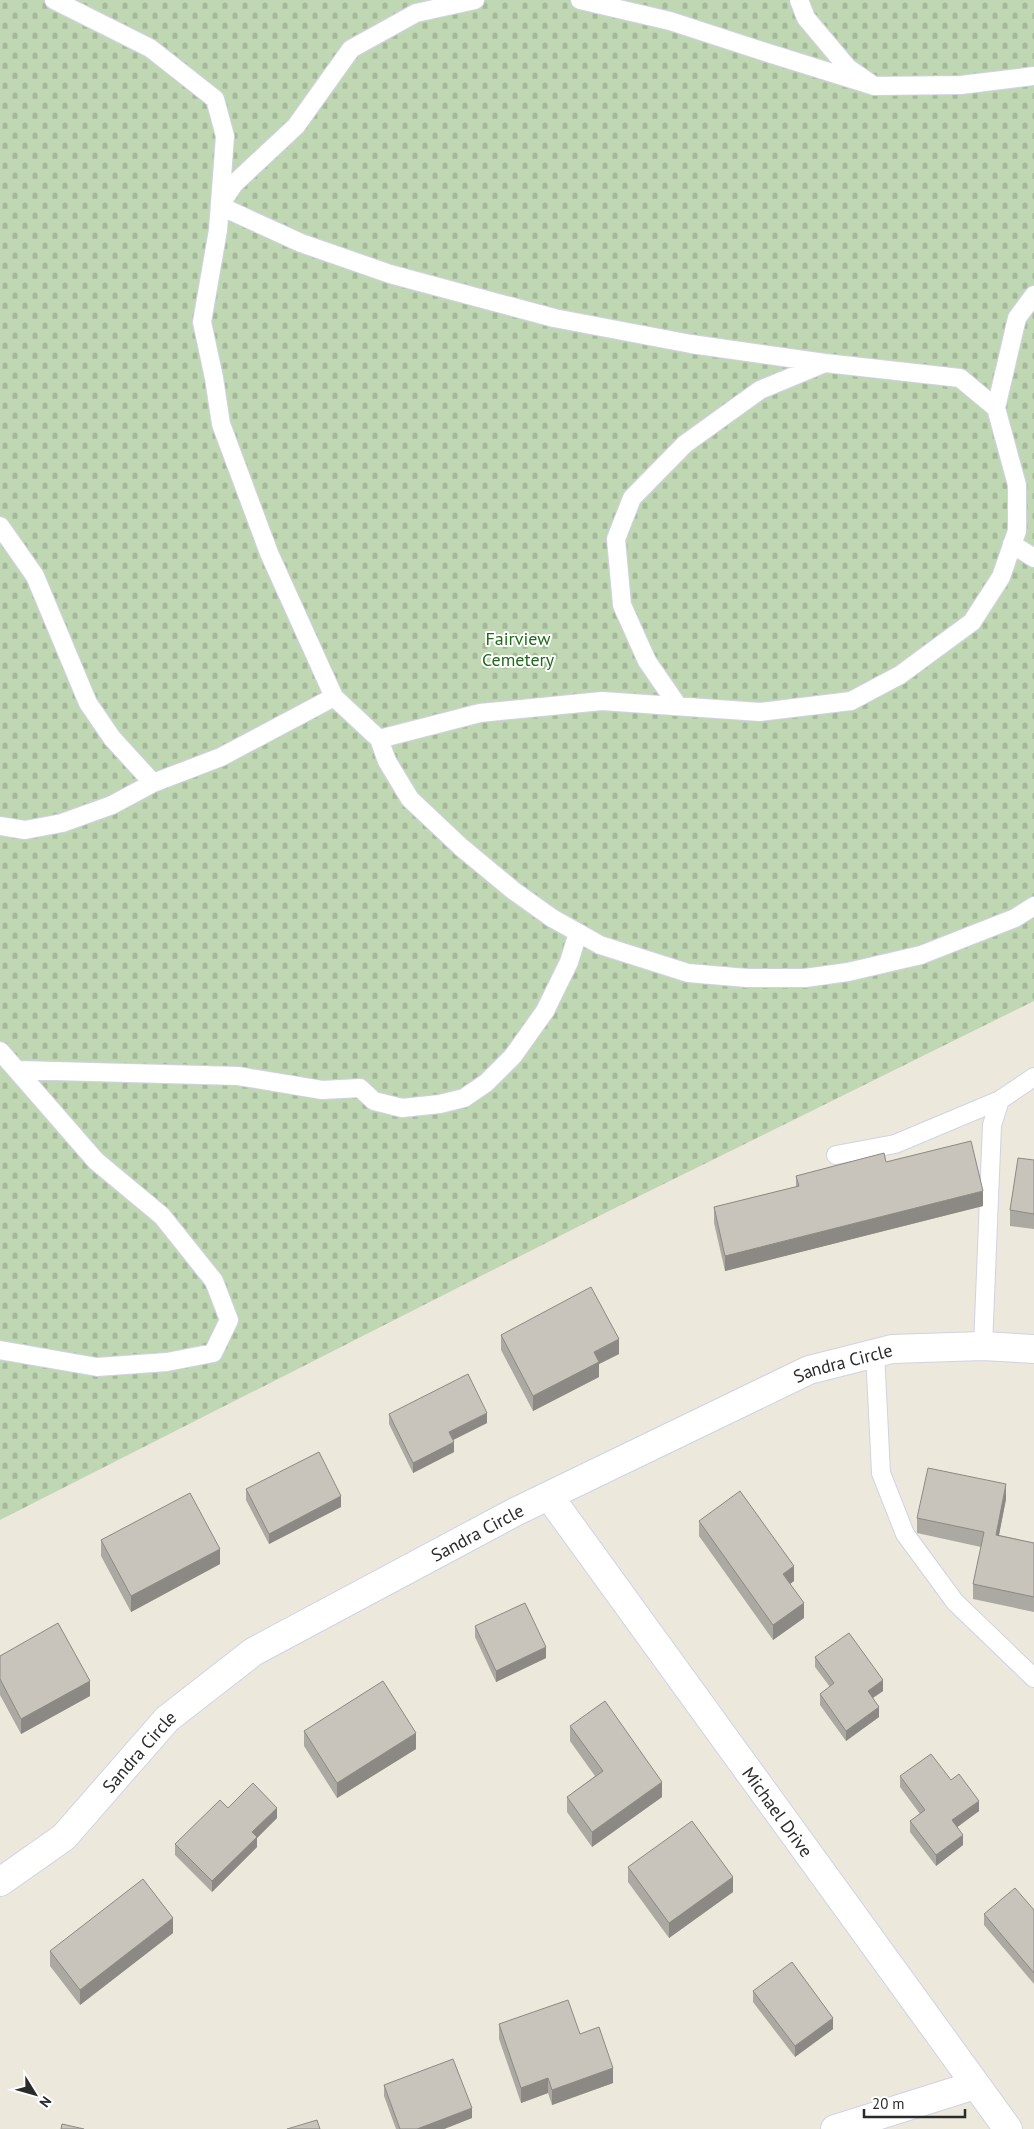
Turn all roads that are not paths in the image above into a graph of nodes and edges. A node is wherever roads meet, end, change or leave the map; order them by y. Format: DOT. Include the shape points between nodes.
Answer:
graph roads {
  1 [pos="54,0"];
  2 [pos="475,0"];
  3 [pos="580,0"];
  4 [pos="799,0"];
  5 [pos="1034,76"];
  6 [pos="874,86"];
  7 [pos="220,206"];
  8 [pos="1034,295"];
  9 [pos="825,363"];
  10 [pos="996,408"];
  11 [pos="0,526"];
  12 [pos="1012,544"];
  13 [pos="1034,558"];
  14 [pos="334,697"];
  15 [pos="678,706"];
  16 [pos="380,739"];
  17 [pos="153,783"];
  18 [pos="0,826"];
  19 [pos="1034,906"];
  20 [pos="578,933"];
  21 [pos="2,1055"];
  22 [pos="18,1070"];
  23 [pos="1034,1077"];
  24 [pos="1000,1100"];
  25 [pos="836,1155"];
  26 [pos="983,1346"];
  27 [pos="1034,1349"];
  28 [pos="0,1350"];
  29 [pos="875,1353"];
  30 [pos="549,1496"];
  31 [pos="1034,1678"];
  32 [pos="0,1882"];
  33 [pos="975,2084"];
  34 [pos="835,2129"];
  35 [pos="1008,2129"];
  1 -- 7 [label="lane" via="150,48 215,98 225,136"];
  2 -- 7 [label="lane" via="416,13 352,49 296,126 234,184"];
  3 -- 6 [label="lane" via="670,20"];
  4 -- 6 [label="lane" via="806,18 848,68"];
  5 -- 6 [label="lane" via="961,85"];
  7 -- 9 [label="lane" via="301,243 390,274 554,318 691,344"];
  7 -- 14 [label="lane" via="202,322 221,424 269,554"];
  8 -- 10 [label="lane" via="1017,318"];
  9 -- 10 [label="lane" via="960,378"];
  9 -- 15 [label="lane" via="760,390 685,444 632,498 616,540 622,605 647,661"];
  10 -- 12 [label="lane" via="1017,485 1017,531"];
  11 -- 17 [label="lane" via="35,576 88,704 112,738"];
  12 -- 13 [label="lane"];
  12 -- 15 [label="lane" via="1000,577 972,622 900,675 851,701 760,712"];
  14 -- 16 [label="lane"];
  14 -- 17 [label="lane" via="221,757"];
  15 -- 16 [label="lane" via="602,701 480,713"];
  16 -- 20 [label="lane" via="388,761 410,799 461,847 514,890"];
  17 -- 18 [label="lane" via="112,805 62,823 25,830"];
  19 -- 20 [label="lane" via="1015,918 921,955 805,978 747,978 688,972 600,945"];
  20 -- 22 [label="lane" via="569,962 545,1011 514,1056 486,1083 464,1098 440,1104 402,1108 374,1101 360,1088 322,1090 238,1076"];
  21 -- 22 [label="lane"];
  22 -- 28 [label="lane" via="96,1161 162,1216 214,1281 229,1320 213,1353 167,1362 97,1367"];
  23 -- 24 [label="lane"];
  24 -- 25 [label="lane" via="895,1144"];
  24 -- 26 [label="lane" via="992,1125"];
  26 -- 27 [label="street, Sandra Circle"];
  26 -- 29 [label="street, Sandra Circle" via="892,1348"];
  29 -- 30 [label="street, Sandra Circle" via="809,1370"];
  29 -- 31 [label="lane" via="881,1473 905,1534 956,1602"];
  30 -- 32 [label="street, Sandra Circle" via="253,1652 167,1719 64,1837"];
  30 -- 33 [label="street, Michael Drive"];
  33 -- 34 [label="street"];
  33 -- 35 [label="street, Michael Drive"];
}
